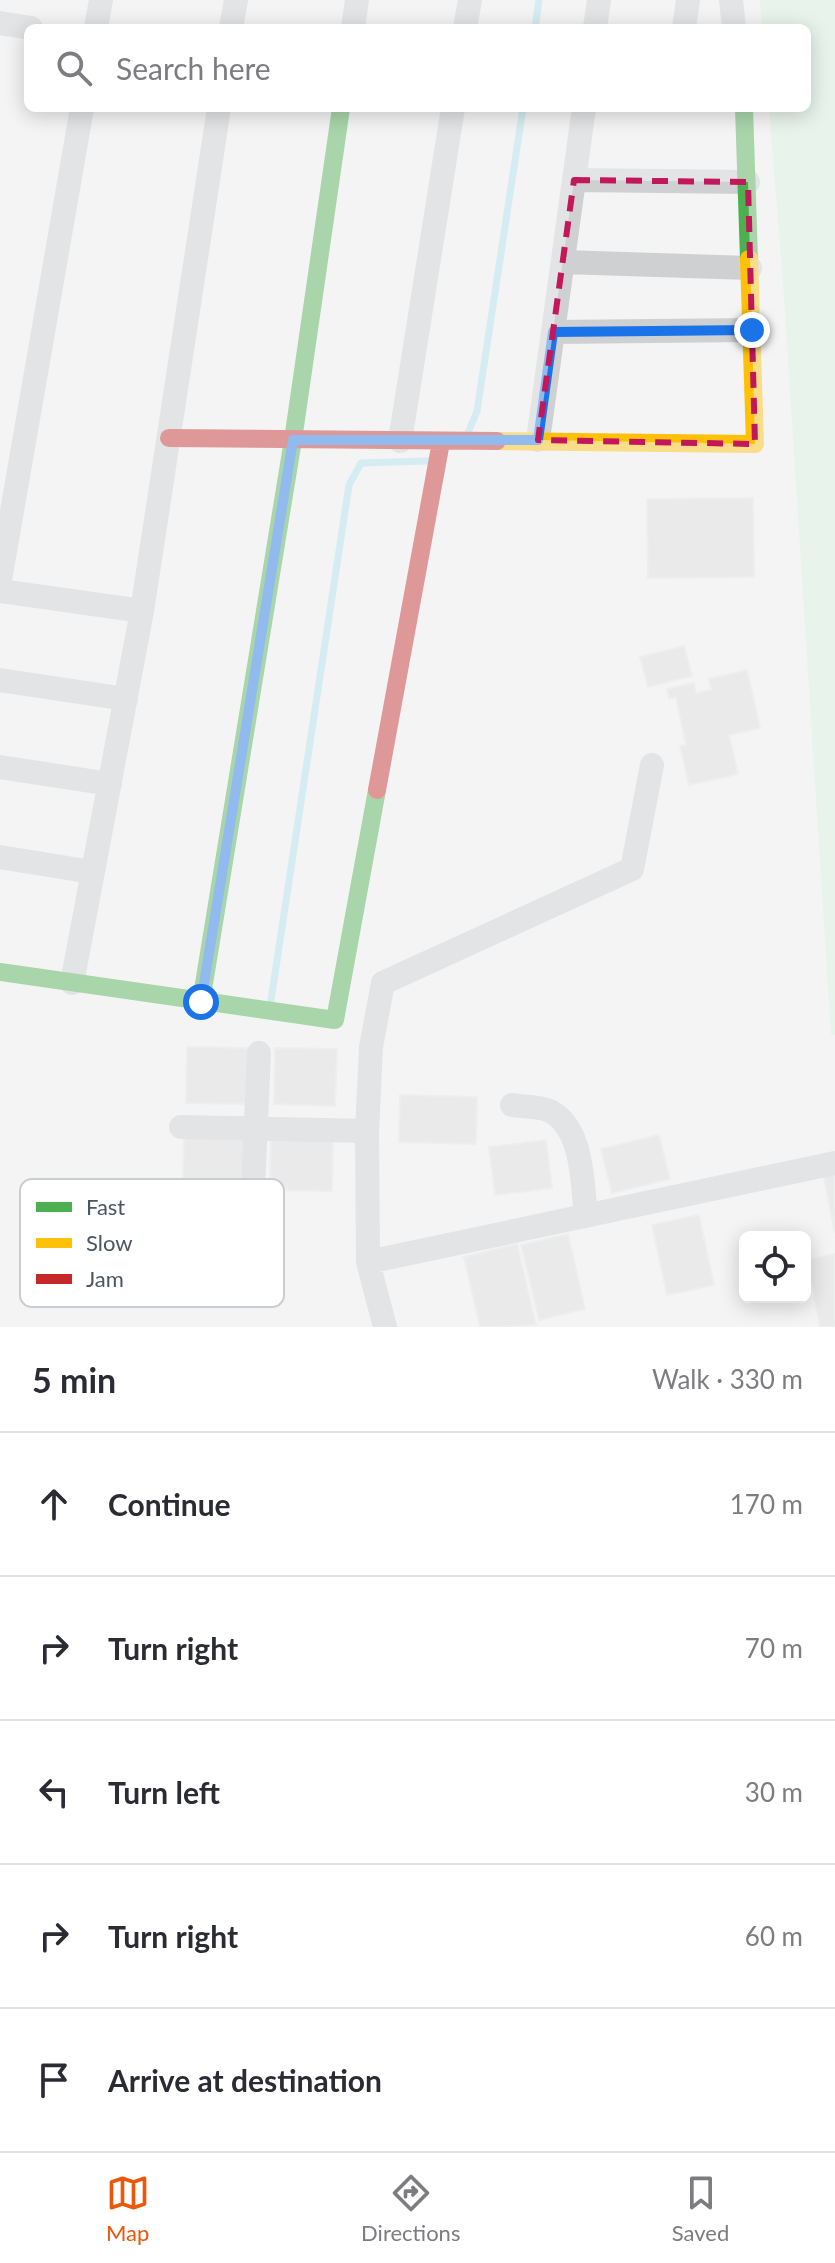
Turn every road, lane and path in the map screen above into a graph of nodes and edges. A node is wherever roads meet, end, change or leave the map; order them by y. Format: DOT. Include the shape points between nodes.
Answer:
graph roads {
  1 [pos="101,0"];
  2 [pos="236,0"];
  3 [pos="357,0"];
  4 [pos="470,0"];
  5 [pos="599,0"];
  6 [pos="688,0"];
  7 [pos="731,0"];
  8 [pos="0,23"];
  9 [pos="97,24"];
  10 [pos="232,24"];
  11 [pos="354,24"];
  12 [pos="466,24"];
  13 [pos="596,24"];
  14 [pos="685,24"];
  15 [pos="734,24"];
  16 [pos="24,27"];
  17 [pos="81,112"];
  18 [pos="218,112"];
  19 [pos="340,112"];
  20 [pos="452,112"];
  21 [pos="583,112"];
  22 [pos="744,112"];
  23 [pos="574,180"];
  24 [pos="748,182"];
  25 [pos="563,262"];
  26 [pos="750,268"];
  27 [pos="752,330"];
  28 [pos="553,332"];
  29 [pos="169,438"];
  30 [pos="293,440"];
  31 [pos="538,440"];
  32 [pos="400,441"];
  33 [pos="441,442"];
  34 [pos="0,580"];
  35 [pos="0,591"];
  36 [pos="142,611"];
  37 [pos="0,680"];
  38 [pos="126,699"];
  39 [pos="652,765"];
  40 [pos="0,767"];
  41 [pos="110,784"];
  42 [pos="0,857"];
  43 [pos="92,872"];
  44 [pos="0,972"];
  45 [pos="72,983"];
  46 [pos="201,1002"];
  47 [pos="259,1053"];
  48 [pos="512,1105"];
  49 [pos="181,1127"];
  50 [pos="257,1129"];
  51 [pos="367,1131"];
  52 [pos="835,1163"];
  53 [pos="254,1179"];
  54 [pos="586,1216"];
  55 [pos="368,1262"];
  56 [pos="385,1327"];
  1 -- 9 [label="street"];
  2 -- 10 [label="street"];
  3 -- 11 [label="street"];
  4 -- 12 [label="street"];
  5 -- 13 [label="street"];
  6 -- 14 [label="street"];
  7 -- 15 [label="street"];
  8 -- 16 [label="street"];
  17 -- 34 [label="street"];
  18 -- 29 [label="street"];
  19 -- 30 [label="street"];
  20 -- 32 [label="street"];
  21 -- 23 [label="street"];
  22 -- 24 [label="street"];
  23 -- 24 [label="street"];
  23 -- 25 [label="street"];
  24 -- 26 [label="street"];
  25 -- 26 [label="street"];
  25 -- 28 [label="street"];
  26 -- 27 [label="street"];
  27 -- 28 [label="street"];
  27 -- 31 [label="street" via="755,444"];
  28 -- 31 [label="street"];
  29 -- 30 [label="street"];
  29 -- 36 [label="street"];
  30 -- 32 [label="street"];
  30 -- 46 [label="street"];
  31 -- 33 [label="street"];
  32 -- 33 [label="street"];
  33 -- 46 [label="street" via="335,1020"];
  35 -- 36 [label="street"];
  36 -- 38 [label="street"];
  37 -- 38 [label="street"];
  38 -- 41 [label="street"];
  39 -- 51 [label="street" via="632,869 383,983 371,1047"];
  40 -- 41 [label="street"];
  41 -- 43 [label="street"];
  42 -- 43 [label="street"];
  43 -- 45 [label="street"];
  44 -- 45 [label="street"];
  45 -- 46 [label="street"];
  47 -- 50 [label="street"];
  48 -- 54 [label="street" via="549,1111 567,1126 577,1150"];
  49 -- 50 [label="street"];
  50 -- 51 [label="street"];
  50 -- 53 [label="street"];
  51 -- 55 [label="street"];
  52 -- 54 [label="street"];
  54 -- 55 [label="street"];
  55 -- 56 [label="street"];
}
